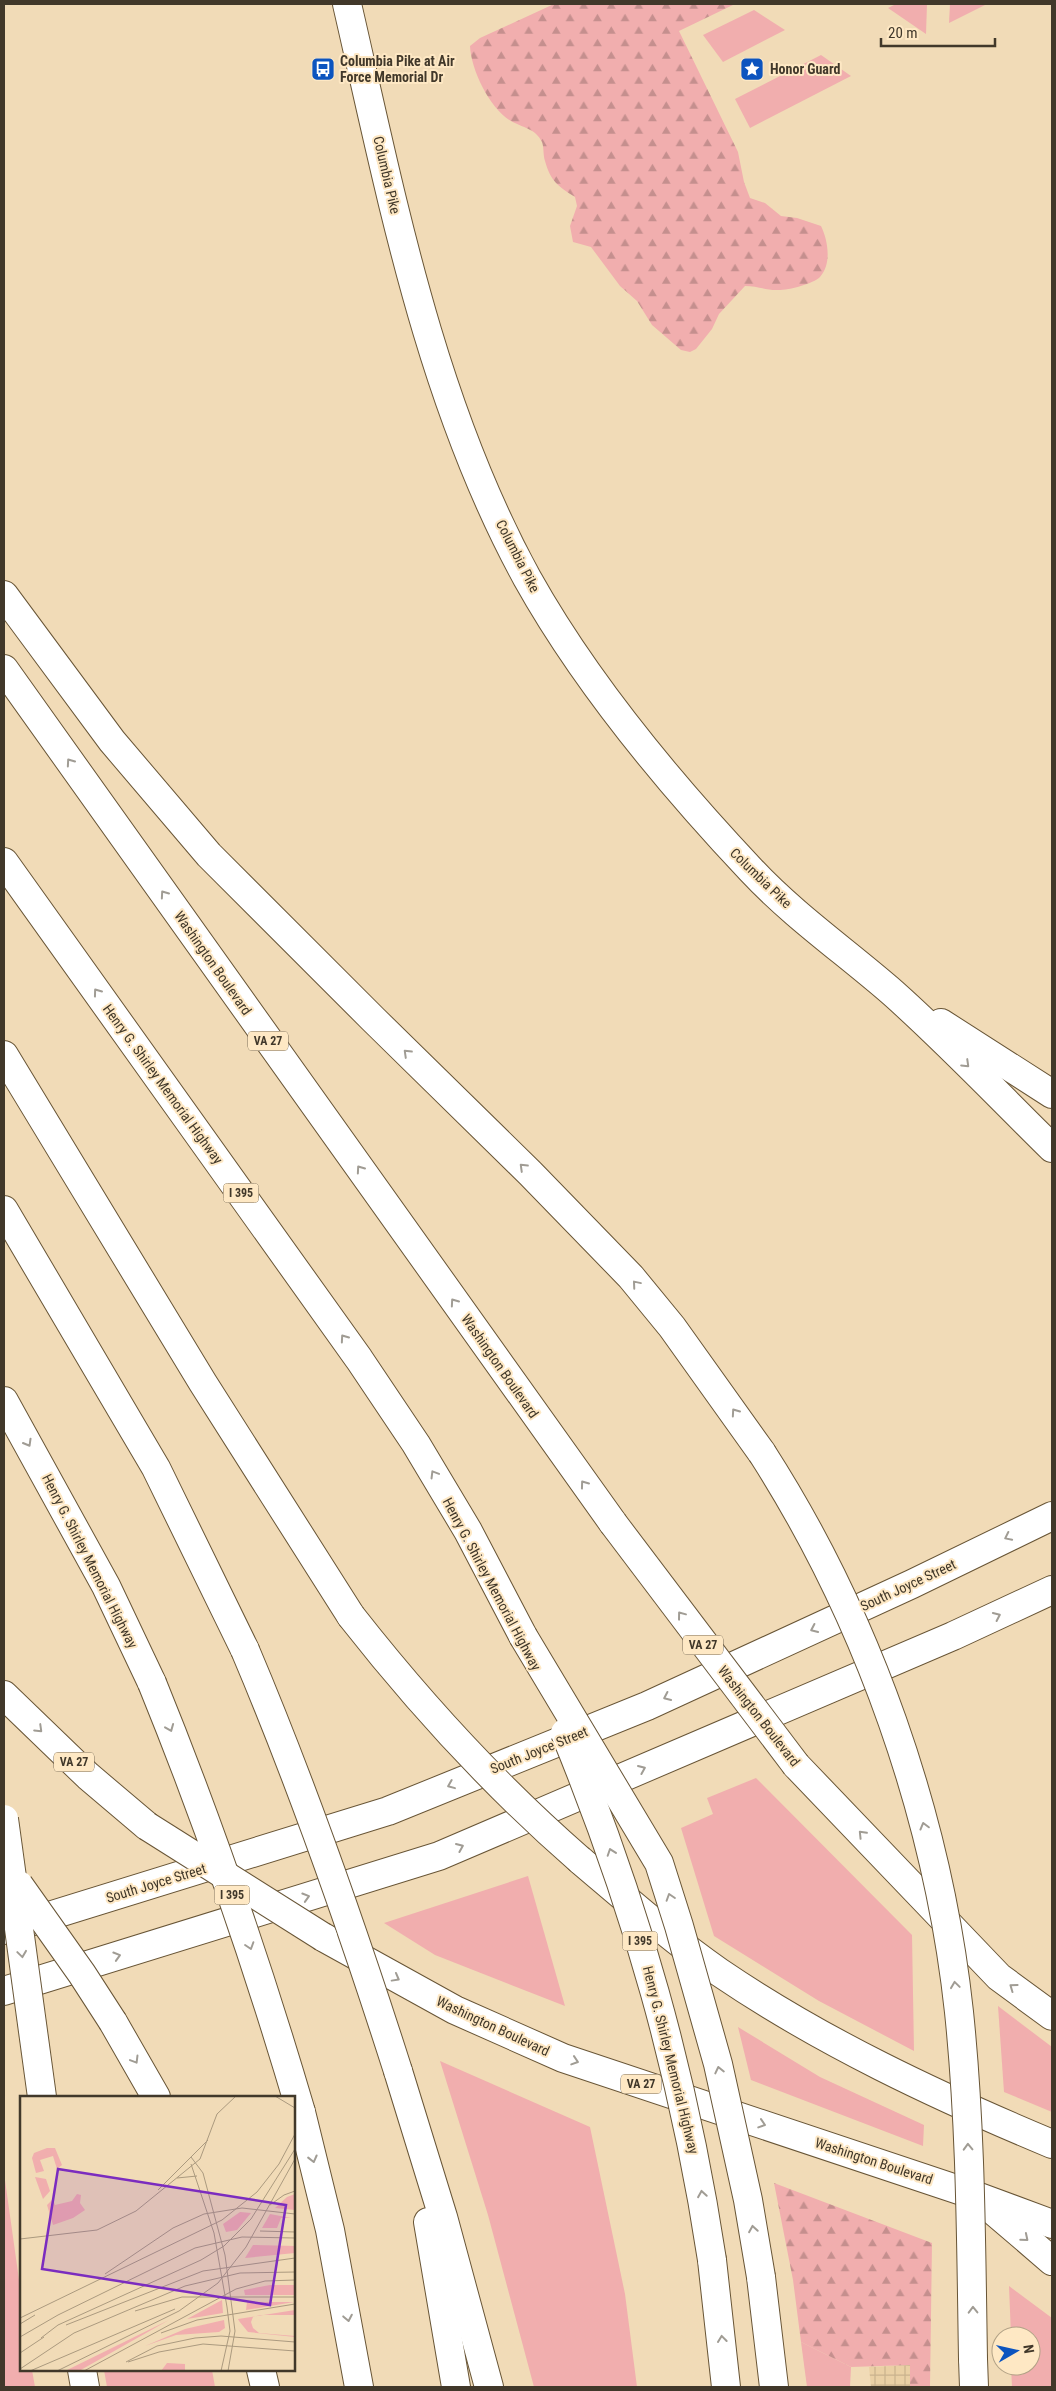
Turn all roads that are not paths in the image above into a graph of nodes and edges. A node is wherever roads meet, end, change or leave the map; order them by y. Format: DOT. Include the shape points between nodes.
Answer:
graph roads {
  1 [pos="346,4"];
  2 [pos="4,595"];
  3 [pos="4,669"];
  4 [pos="4,862"];
  5 [pos="893,993"];
  6 [pos="4,1055"];
  7 [pos="1052,1094"];
  8 [pos="1052,1148"];
  9 [pos="4,1210"];
  10 [pos="4,1401"];
  11 [pos="1052,1516"];
  12 [pos="1052,1590"];
  13 [pos="523,1636"];
  14 [pos="4,1696"];
  15 [pos="4,1819"];
  16 [pos="11,1875"];
  17 [pos="4,1930"];
  18 [pos="4,1991"];
  19 [pos="1052,2016"];
  20 [pos="398,2071"];
  21 [pos="42,2096"];
  22 [pos="155,2096"];
  23 [pos="1052,2144"];
  24 [pos="974,2195"];
  25 [pos="1052,2224"];
  26 [pos="1052,2261"];
  27 [pos="82,2371"];
  28 [pos="261,2371"];
  29 [pos="85,2387"];
  30 [pos="266,2387"];
  31 [pos="359,2387"];
  32 [pos="456,2387"];
  33 [pos="489,2387"];
  34 [pos="726,2387"];
  35 [pos="774,2387"];
  36 [pos="974,2387"];
  1 -- 5 [label="main road, Columbia Pike" via="407,263 448,397 492,506 528,579 585,670 709,824 754,874"];
  36 -- 2 [label="main road, one-way, bridge" via="964,2075 959,2012 938,1886 924,1825 884,1700 858,1633 806,1525 762,1453 678,1334 631,1278 543,1186 209,855 112,741"];
  19 -- 3 [label="main road, Washington Boulevard / VA 27, one-way, bridge" via="999,1977 796,1766 613,1523"];
  13 -- 4 [label="main road, Henry G. Shirley Memorial Highway / I 395, one-way" via="468,1530 353,1350"];
  5 -- 7 [label="main road, Columbia Pike"];
  5 -- 8 [label="main road, Columbia Pike, one-way"];
  6 -- 23 [label="main road, bridge" via="203,1383 351,1616 434,1717 530,1816 648,1918 719,1972 865,2058"];
  9 -- 20 [label="main road, bridge" via="156,1468 245,1650 324,1848"];
  10 -- 31 [label="main road, Henry G. Shirley Memorial Highway / I 395, one-way, bridge" via="106,1586 152,1683 190,1776 246,1934 301,2112 330,2230"];
  11 -- 17 [label="main road, South Joyce Street, one-way" via="647,1706 397,1807"];
  18 -- 12 [label="main road, one-way" via="439,1856 953,1636"];
  34 -- 13 [label="main road, Henry G. Shirley Memorial Highway / I 395, one-way, bridge" via="699,2172 680,2084 633,1918 598,1812"];
  35 -- 13 [label="main road, one-way, bridge" via="748,2200 718,2064 659,1863"];
  14 -- 24 [label="main road, Washington Boulevard / VA 27, one-way, bridge" via="88,1776 147,1826 323,1938 455,2010 563,2058"];
  15 -- 21 [label="main road, one-way, bridge"];
  16 -- 22 [label="main road, one-way, bridge" via="82,1974"];
  20 -- 32 [label="main road"];
  20 -- 33 [label="main road" via="443,2217"];
  24 -- 25 [label="main road, Washington Boulevard / VA 27"];
  24 -- 26 [label="main road, one-way"];
  27 -- 29 [label="main road"];
  28 -- 30 [label="main road"];
}
